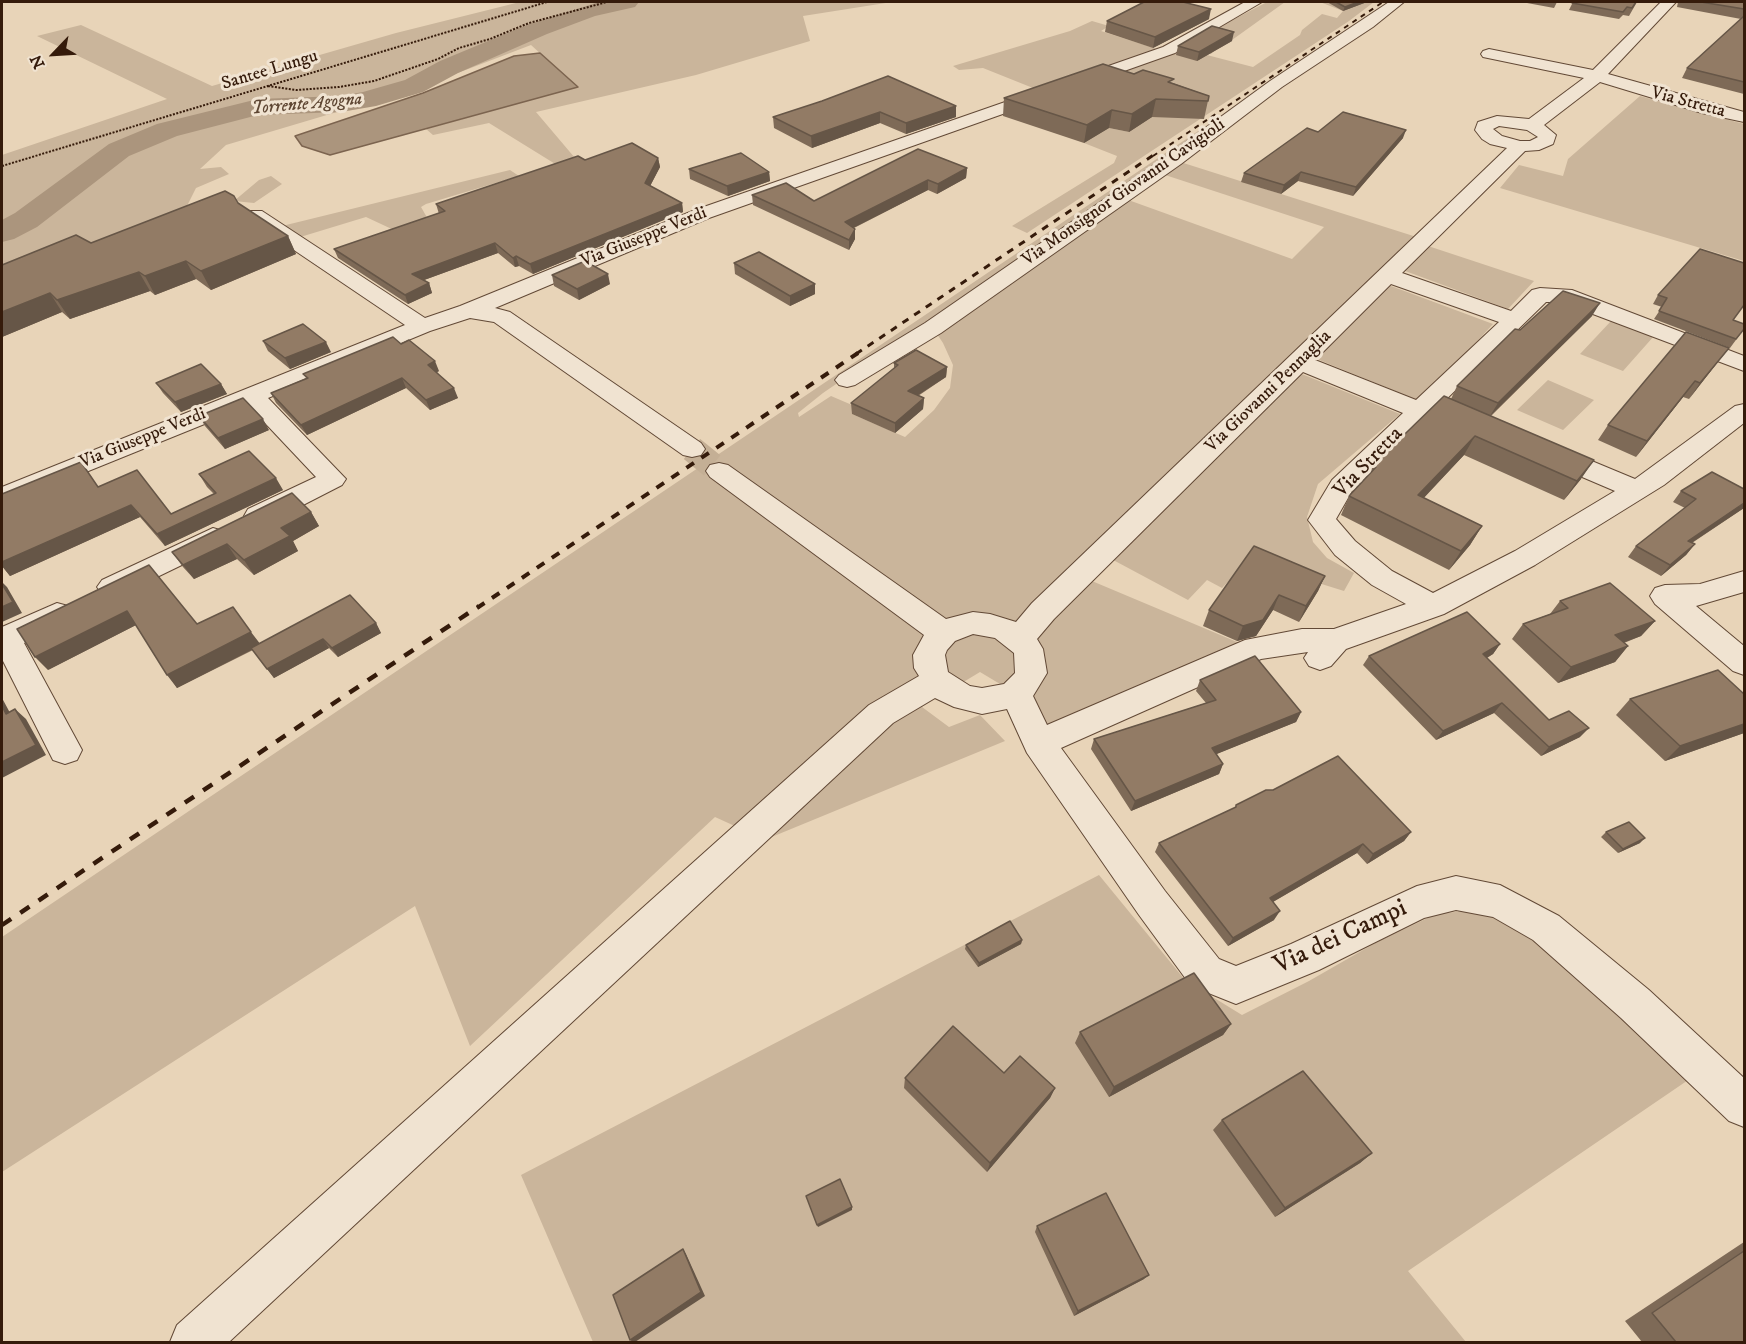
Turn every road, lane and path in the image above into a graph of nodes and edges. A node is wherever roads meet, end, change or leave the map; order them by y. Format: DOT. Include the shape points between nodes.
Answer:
graph roads {
  1 [pos="547,2"];
  2 [pos="607,2"];
  3 [pos="1256,2"];
  4 [pos="1397,2"];
  5 [pos="1669,2"];
  6 [pos="1489,54"];
  7 [pos="1597,76"];
  8 [pos="264,86"];
  9 [pos="1744,117"];
  10 [pos="2,166"];
  11 [pos="255,215"];
  12 [pos="1389,276"];
  13 [pos="468,311"];
  14 [pos="1513,319"];
  15 [pos="422,326"];
  16 [pos="1300,362"];
  17 [pos="1744,364"];
  18 [pos="847,380"];
  19 [pos="252,395"];
  20 [pos="1434,408"];
  21 [pos="1744,411"];
  22 [pos="1528,444"];
  23 [pos="692,449"];
  24 [pos="722,473"];
  25 [pos="1636,490"];
  26 [pos="2,497"];
  27 [pos="1744,581"];
  28 [pos="1433,606"];
  29 [pos="944,633"];
  30 [pos="1019,639"];
  31 [pos="1744,663"];
  32 [pos="937,681"];
  33 [pos="1015,693"];
  34 [pos="1040,743"];
  35 [pos="65,750"];
  36 [pos="1744,1106"];
  37 [pos="194,1342"];
  1 -- 8 [label="path, Santee Lungu"];
  2 -- 8 [label="path" via="529,23 374,81 296,90"];
  3 -- 13 [label="street, Via Giuseppe Verdi" via="1169,50 702,214"];
  4 -- 18 [label="street, Via Monsignor Giovanni Cavigioli" via="933,328"];
  5 -- 7 [label="street, Via Giovanni Pennaglia"];
  6 -- 7 [label="street, Via Stretta"];
  7 -- 9 [label="street, Via Stretta"];
  7 -- 12 [label="street, Via Giovanni Pennaglia" via="1526,136"];
  8 -- 10 [label="path, Santee Lungu"];
  11 -- 15 [label="street"];
  12 -- 14 [label="street"];
  12 -- 16 [label="street, Via Giovanni Pennaglia"];
  13 -- 15 [label="street, Via Giuseppe Verdi"];
  13 -- 23 [label="street" via="502,317"];
  14 -- 17 [label="street, Via Stretta" via="1540,295 1564,295"];
  14 -- 20 [label="street, Via Stretta"];
  15 -- 19 [label="street, Via Giuseppe Verdi"];
  16 -- 20 [label="street, Via Stretta"];
  16 -- 30 [label="street, Via Giovanni Pennaglia" via="1043,611"];
  19 -- 26 [label="street, Via Giuseppe Verdi"];
  19 -- 35 [label="street" via="333,479 6,638"];
  20 -- 28 [label="street, Via Stretta" via="1341,486 1322,520 1345,548 1382,578"];
  21 -- 25 [label="street"];
  22 -- 25 [label="street"];
  24 -- 29 [label="street"];
  25 -- 28 [label="street" via="1525,558"];
  27 -- 31 [label="street" via="1701,595 1665,596"];
  28 -- 34 [label="street" via="1328,649 1302,640 1256,648"];
  29 -- 30 [label="street" via="974,623 1006,630"];
  29 -- 32 [label="street" via="929,655"];
  30 -- 33 [label="street" via="1028,649 1031,673"];
  32 -- 33 [label="street" via="964,698 982,701"];
  32 -- 37 [label="street" via="881,714"];
  33 -- 34 [label="street, Via dei Campi"];
  34 -- 36 [label="street, Via dei Campi" via="1205,973 1236,985 1417,903 1456,893 1500,902 1546,928"];
}
